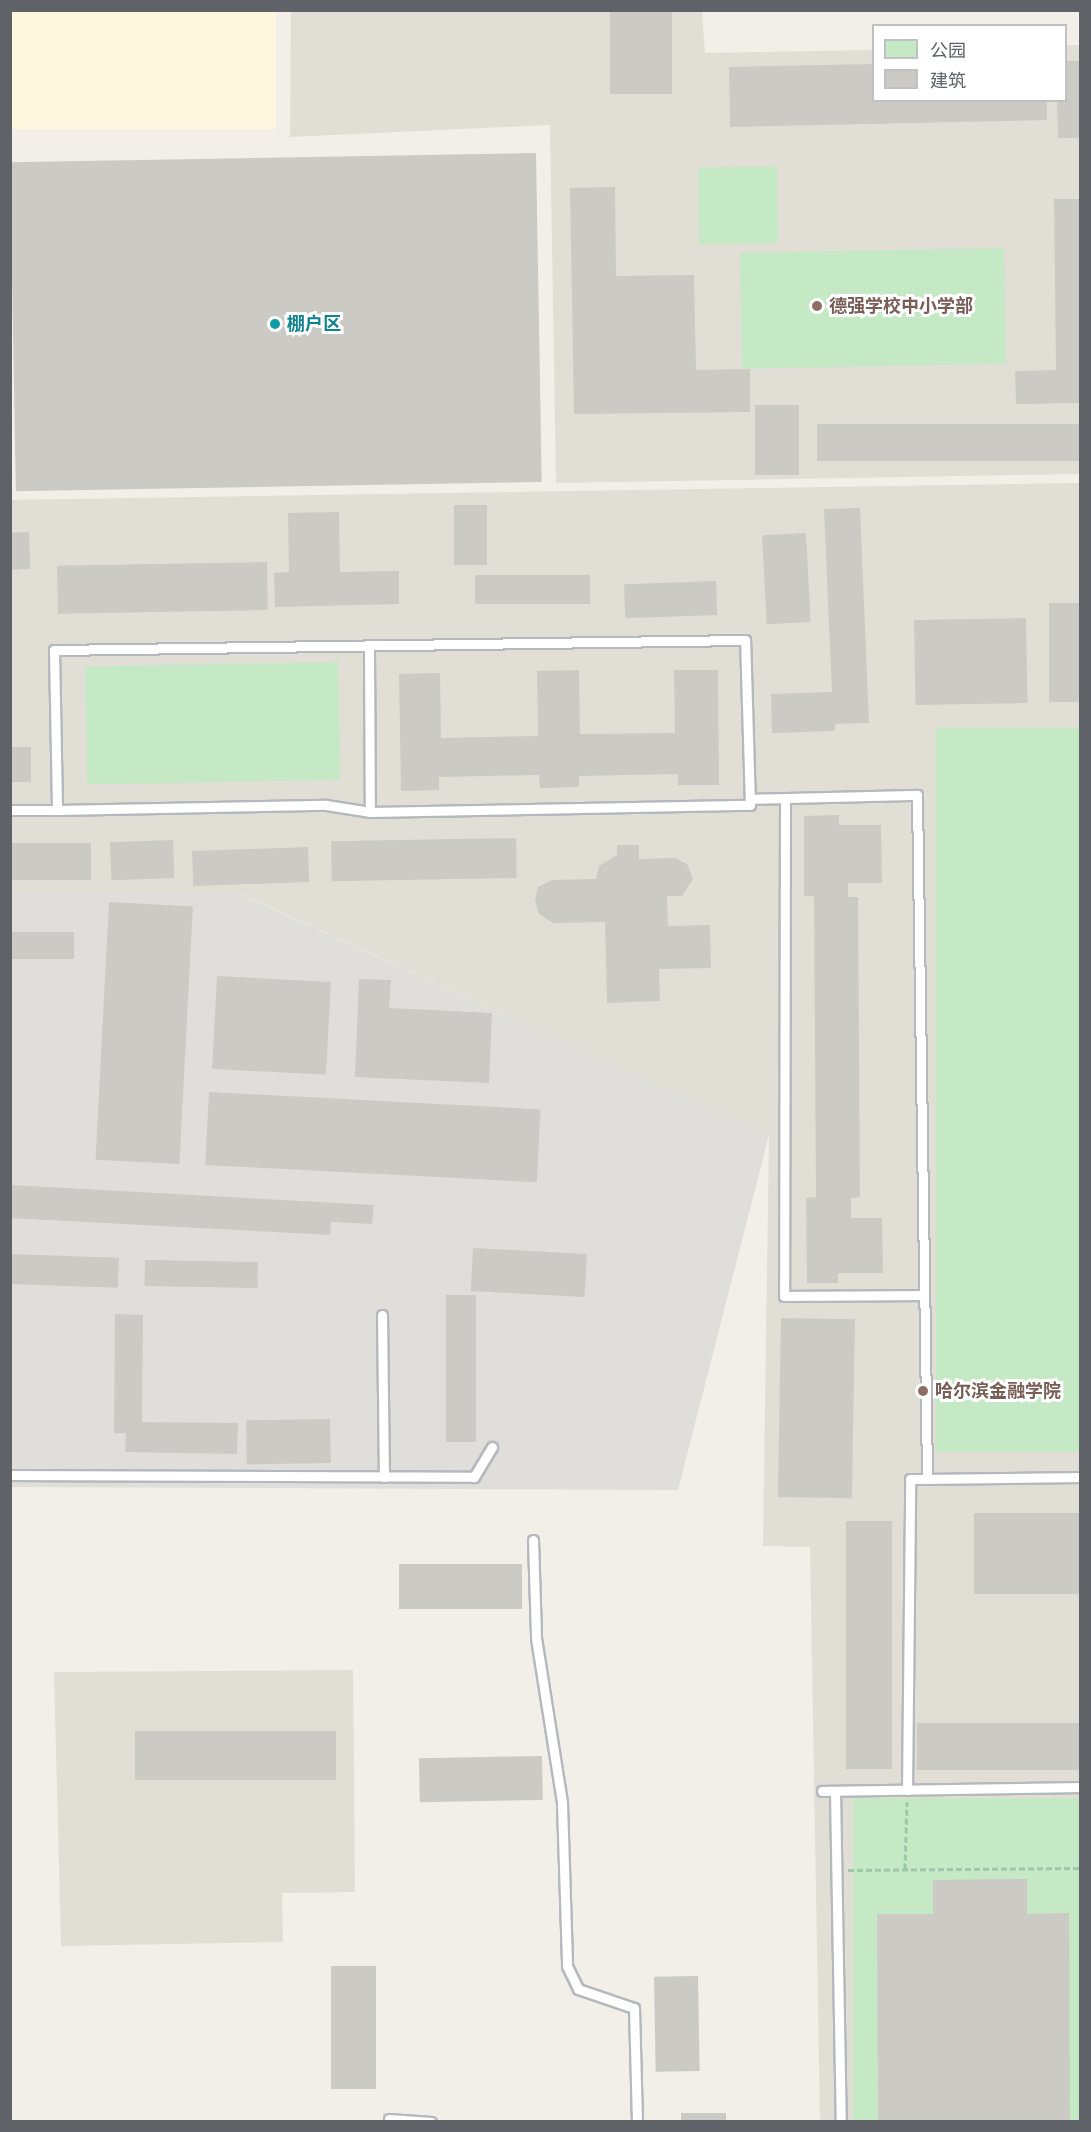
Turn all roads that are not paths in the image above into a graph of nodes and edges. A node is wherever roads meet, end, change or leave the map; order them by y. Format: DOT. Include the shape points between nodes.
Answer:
graph roads {
  1 [pos="369,646"];
  2 [pos="785,798"];
  3 [pos="750,799"];
  4 [pos="10,810"];
  5 [pos="57,810"];
  6 [pos="370,812"];
  7 [pos="924,1295"];
  8 [pos="382,1315"];
  9 [pos="492,1447"];
  10 [pos="10,1475"];
  11 [pos="384,1477"];
  12 [pos="1080,1477"];
  13 [pos="927,1479"];
  14 [pos="533,1540"];
  15 [pos="1080,1787"];
  16 [pos="907,1790"];
  17 [pos="822,1791"];
  18 [pos="835,1791"];
  19 [pos="389,2119"];
  20 [pos="431,2121"];
  21 [pos="638,2121"];
  22 [pos="841,2121"];
  1 -- 3 [label="lane" via="745,640"];
  1 -- 5 [label="lane" via="54,650"];
  1 -- 6 [label="lane"];
  2 -- 3 [label="lane"];
  2 -- 7 [label="lane" via="917,795"];
  2 -- 7 [label="lane" via="784,1296"];
  3 -- 6 [label="lane" via="750,805"];
  4 -- 5 [label="lane"];
  5 -- 6 [label="lane" via="326,805"];
  7 -- 13 [label="lane"];
  8 -- 11 [label="lane"];
  9 -- 11 [label="lane" via="474,1477"];
  10 -- 11 [label="lane"];
  12 -- 13 [label="lane"];
  13 -- 16 [label="lane" via="910,1479"];
  14 -- 21 [label="lane" via="536,1638 562,1803 567,1966 578,1989 634,2008"];
  15 -- 16 [label="lane"];
  16 -- 18 [label="lane"];
  17 -- 18 [label="lane"];
  18 -- 22 [label="lane"];
  19 -- 20 [label="lane"];
}
